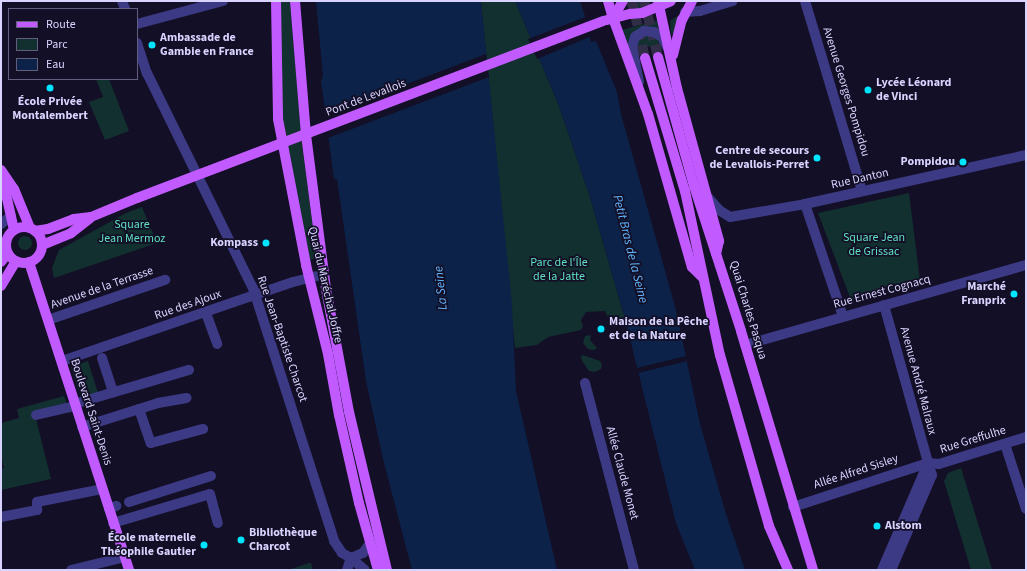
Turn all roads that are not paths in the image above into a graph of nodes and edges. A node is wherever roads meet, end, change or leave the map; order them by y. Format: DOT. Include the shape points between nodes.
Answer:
graph roads {
  1 [pos="223,1"];
  2 [pos="276,1"];
  3 [pos="295,1"];
  4 [pos="608,1"];
  5 [pos="623,1"];
  6 [pos="671,1"];
  7 [pos="692,1"];
  8 [pos="733,1"];
  9 [pos="805,1"];
  10 [pos="659,4"];
  11 [pos="685,12"];
  12 [pos="608,19"];
  13 [pos="138,24"];
  14 [pos="138,46"];
  15 [pos="658,57"];
  16 [pos="671,57"];
  17 [pos="646,58"];
  18 [pos="639,86"];
  19 [pos="1026,156"];
  20 [pos="1,171"];
  21 [pos="862,191"];
  22 [pos="706,195"];
  23 [pos="805,204"];
  24 [pos="11,216"];
  25 [pos="91,217"];
  26 [pos="1,224"];
  27 [pos="33,229"];
  28 [pos="14,230"];
  29 [pos="42,245"];
  30 [pos="8,254"];
  31 [pos="716,254"];
  32 [pos="1,262"];
  33 [pos="29,262"];
  34 [pos="1026,265"];
  35 [pos="324,274"];
  36 [pos="703,278"];
  37 [pos="310,279"];
  38 [pos="165,280"];
  39 [pos="1,286"];
  40 [pos="255,295"];
  41 [pos="884,305"];
  42 [pos="206,313"];
  43 [pos="843,316"];
  44 [pos="48,320"];
  45 [pos="217,344"];
  46 [pos="745,345"];
  47 [pos="102,358"];
  48 [pos="62,361"];
  49 [pos="189,370"];
  50 [pos="585,383"];
  51 [pos="113,392"];
  52 [pos="187,398"];
  53 [pos="75,405"];
  54 [pos="140,409"];
  55 [pos="36,415"];
  56 [pos="82,427"];
  57 [pos="203,429"];
  58 [pos="1026,437"];
  59 [pos="1005,444"];
  60 [pos="928,463"];
  61 [pos="211,476"];
  62 [pos="102,489"];
  63 [pos="129,502"];
  64 [pos="793,507"];
  65 [pos="1026,510"];
  66 [pos="1,517"];
  67 [pos="114,523"];
  68 [pos="218,523"];
  69 [pos="370,542"];
  70 [pos="125,557"];
  71 [pos="351,558"];
  72 [pos="71,570"];
  73 [pos="129,570"];
  74 [pos="347,570"];
  75 [pos="365,570"];
  76 [pos="378,570"];
  77 [pos="387,570"];
  78 [pos="634,570"];
  79 [pos="788,570"];
  80 [pos="812,570"];
  81 [pos="882,570"];
  82 [pos="892,570"];
  1 -- 13 [label="street"];
  2 -- 37 [label="main road, Quai du Maréchal Joffre" via="278,119"];
  3 -- 35 [label="main road, Quai du Maréchal Joffre" via="306,135"];
  4 -- 12 [label="main road"];
  5 -- 12 [label="main road"];
  6 -- 10 [label="main road, Pont de Levallois"];
  7 -- 11 [label="main road"];
  8 -- 11 [label="street" via="700,11"];
  9 -- 21 [label="street, Avenue Georges Pompidou"];
  10 -- 12 [label="main road, Pont de Levallois" via="642,13"];
  10 -- 16 [label="main road"];
  11 -- 16 [label="main road"];
  12 -- 18 [label="main road"];
  12 -- 25 [label="main road, Pont de Levallois, bridge"];
  14 -- 40 [label="street, Rue Jean-Baptiste Charcot" via="147,73"];
  15 -- 31 [label="main road, Quai Charles Pasqua"];
  16 -- 18 [label="street" via="664,40 657,33 647,31 638,35 632,47"];
  16 -- 22 [label="main road"];
  17 -- 36 [label="main road" via="685,190"];
  18 -- 36 [label="main road" via="692,267"];
  19 -- 21 [label="street, Rue Danton"];
  20 -- 24 [label="main road"];
  20 -- 27 [label="main road" via="14,188"];
  21 -- 23 [label="street, Rue Danton"];
  22 -- 23 [label="street, Rue Danton" via="719,210 730,217"];
  22 -- 31 [label="main road" via="719,241"];
  23 -- 43 [label="street"];
  24 -- 26 [label="street"];
  24 -- 28 [label="main road"];
  25 -- 27 [label="main road" via="74,219 48,229"];
  25 -- 29 [label="main road" via="71,233"];
  27 -- 28 [label="main road" via="25,227"];
  27 -- 29 [label="main road" via="39,235"];
  28 -- 30 [label="main road" via="6,242"];
  29 -- 33 [label="main road" via="39,255"];
  30 -- 32 [label="main road"];
  30 -- 33 [label="main road"];
  30 -- 39 [label="main road"];
  31 -- 46 [label="main road, Quai Charles Pasqua"];
  33 -- 44 [label="main road, Boulevard Saint-Denis"];
  34 -- 41 [label="street, Rue Ernest Cognacq"];
  35 -- 37 [label="street, Rue des Ajoux"];
  35 -- 77 [label="main road, Quai du Maréchal Joffre" via="349,412"];
  36 -- 79 [label="main road" via="720,355 769,526"];
  37 -- 40 [label="street, Rue des Ajoux"];
  37 -- 69 [label="main road, Quai du Maréchal Joffre" via="359,503"];
  38 -- 44 [label="street, Avenue de la Terrasse"];
  40 -- 42 [label="street, Rue des Ajoux"];
  40 -- 71 [label="street, Rue Jean-Baptiste Charcot" via="334,541 342,553"];
  41 -- 43 [label="street, Rue Ernest Cognacq"];
  41 -- 60 [label="street, Avenue André Malraux"];
  42 -- 45 [label="street"];
  42 -- 48 [label="street, Rue des Ajoux"];
  43 -- 46 [label="street, Rue Ernest Cognacq"];
  44 -- 48 [label="main road, Boulevard Saint-Denis"];
  46 -- 64 [label="main road, Quai Charles Pasqua"];
  47 -- 51 [label="street"];
  48 -- 53 [label="main road, Boulevard Saint-Denis" via="67,391"];
  49 -- 51 [label="street"];
  50 -- 78 [label="street, Allée Claude Monet"];
  51 -- 53 [label="street"];
  52 -- 54 [label="street"];
  53 -- 55 [label="street"];
  53 -- 56 [label="main road, Boulevard Saint-Denis"];
  54 -- 56 [label="street"];
  54 -- 57 [label="street" via="151,443"];
  56 -- 62 [label="main road, Boulevard Saint-Denis"];
  58 -- 59 [label="street, Rue Greffulhe"];
  59 -- 60 [label="street, Rue Greffulhe" via="939,464"];
  59 -- 65 [label="street"];
  60 -- 64 [label="street, Allée Alfred Sisley"];
  60 -- 81 [label="street"];
  60 -- 82 [label="street, Avenue André Malraux" via="932,475"];
  61 -- 63 [label="street"];
  62 -- 66 [label="street" via="37,502 37,510"];
  62 -- 67 [label="main road, Boulevard Saint-Denis" via="113,508"];
  64 -- 80 [label="main road, Quai Charles Pasqua"];
  67 -- 68 [label="street" via="210,494"];
  67 -- 70 [label="main road, Boulevard Saint-Denis"];
  69 -- 71 [label="street" via="363,554"];
  69 -- 76 [label="main road, Quai du Maréchal Joffre"];
  70 -- 72 [label="street"];
  70 -- 73 [label="main road, Boulevard Saint-Denis"];
  71 -- 74 [label="street"];
  71 -- 75 [label="street, Rue Jean-Baptiste Charcot"];
}
